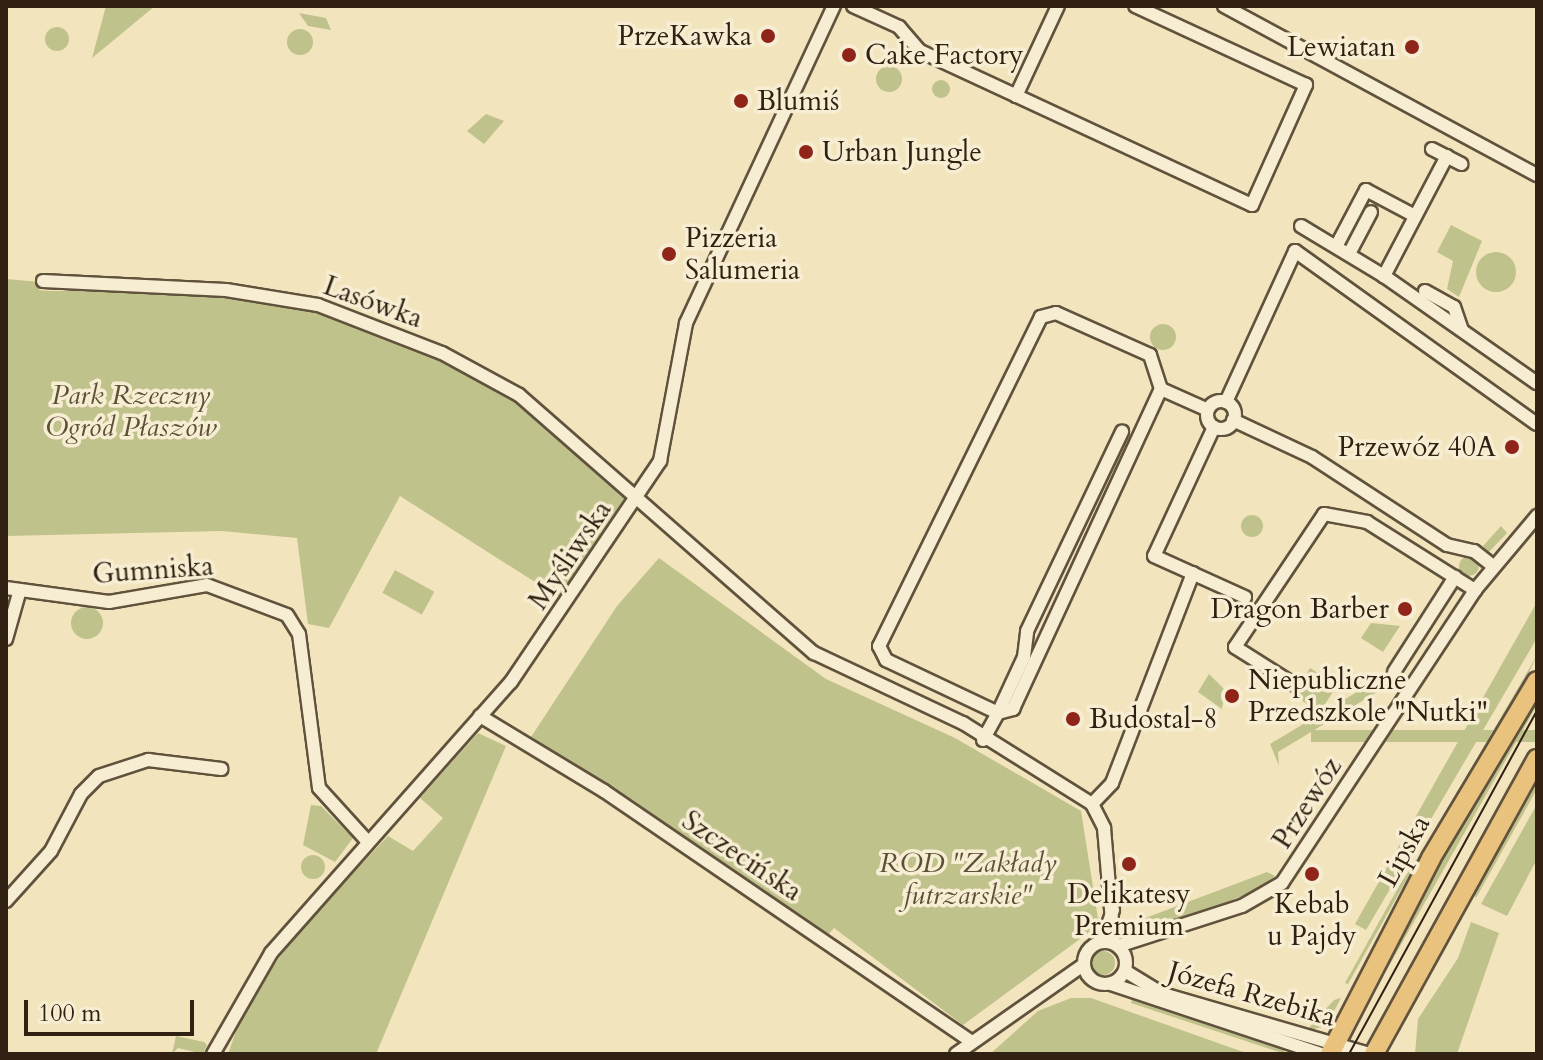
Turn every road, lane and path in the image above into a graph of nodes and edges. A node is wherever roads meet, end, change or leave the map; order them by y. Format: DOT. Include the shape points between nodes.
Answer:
graph roads {
  1 [pos="834,6"];
  2 [pos="853,6"];
  3 [pos="1058,6"];
  4 [pos="1135,6"];
  5 [pos="1224,6"];
  6 [pos="1016,96"];
  7 [pos="1432,149"];
  8 [pos="1447,156"];
  9 [pos="1461,164"];
  10 [pos="1537,175"];
  11 [pos="1371,212"];
  12 [pos="1415,216"];
  13 [pos="1301,226"];
  14 [pos="1338,243"];
  15 [pos="1350,252"];
  16 [pos="1384,276"];
  17 [pos="43,281"];
  18 [pos="1425,291"];
  19 [pos="1462,330"];
  20 [pos="1537,383"];
  21 [pos="1161,389"];
  22 [pos="1226,402"];
  23 [pos="1208,410"];
  24 [pos="1233,420"];
  25 [pos="1537,424"];
  26 [pos="1214,427"];
  27 [pos="1122,432"];
  28 [pos="1095,488"];
  29 [pos="1112,496"];
  30 [pos="636,499"];
  31 [pos="1537,516"];
  32 [pos="1492,565"];
  33 [pos="1193,573"];
  34 [pos="1455,577"];
  35 [pos="6,588"];
  36 [pos="20,590"];
  37 [pos="1475,590"];
  38 [pos="1245,597"];
  39 [pos="1051,627"];
  40 [pos="1064,634"];
  41 [pos="6,639"];
  42 [pos="1394,672"];
  43 [pos="1537,681"];
  44 [pos="1295,685"];
  45 [pos="998,713"];
  46 [pos="480,716"];
  47 [pos="983,740"];
  48 [pos="1537,759"];
  49 [pos="221,769"];
  50 [pos="1092,804"];
  51 [pos="368,842"];
  52 [pos="6,901"];
  53 [pos="1117,952"];
  54 [pos="1083,965"];
  55 [pos="1089,978"];
  56 [pos="1111,984"];
  57 [pos="1056,985"];
  58 [pos="972,1042"];
  59 [pos="1329,1050"];
  60 [pos="213,1054"];
  61 [pos="956,1054"];
  62 [pos="1372,1054"];
  1 -- 30 [label="street, Myśliwska" via="686,323 662,454"];
  2 -- 6 [label="street" via="899,27 920,51"];
  3 -- 6 [label="street"];
  4 -- 6 [label="street" via="1306,85 1252,205"];
  5 -- 10 [label="street"];
  7 -- 8 [label="street"];
  8 -- 9 [label="street"];
  8 -- 12 [label="street"];
  11 -- 15 [label="street"];
  12 -- 14 [label="street" via="1366,190"];
  12 -- 16 [label="street"];
  13 -- 14 [label="street"];
  14 -- 15 [label="street"];
  15 -- 16 [label="street"];
  16 -- 19 [label="street"];
  17 -- 30 [label="street, Lasówka" via="226,290 318,305 442,353 519,395"];
  18 -- 19 [label="street" via="1454,307"];
  19 -- 20 [label="street"];
  21 -- 23 [label="street"];
  21 -- 29 [label="street"];
  21 -- 45 [label="street" via="1150,355 1048,313 998,392 879,646 886,660"];
  22 -- 23 [label="street"];
  22 -- 24 [label="street"];
  22 -- 25 [label="street" via="1295,251"];
  23 -- 26 [label="street"];
  24 -- 26 [label="street"];
  24 -- 32 [label="street" via="1312,457 1447,545 1470,549"];
  26 -- 33 [label="street" via="1154,556"];
  27 -- 28 [label="street"];
  28 -- 29 [label="street"];
  28 -- 45 [label="street" via="1027,631 1024,657"];
  29 -- 39 [label="street"];
  30 -- 46 [label="street, Myśliwska" via="527,661"];
  30 -- 47 [label="street, Lasówka" via="814,653 963,723"];
  31 -- 32 [label="street, Przewóz"];
  32 -- 37 [label="street, Przewóz"];
  33 -- 38 [label="street"];
  33 -- 50 [label="street" via="1112,783"];
  34 -- 37 [label="street"];
  34 -- 42 [label="street"];
  34 -- 44 [label="street" via="1367,522 1324,514 1235,647"];
  35 -- 36 [label="street, Gumniska"];
  36 -- 41 [label="street"];
  36 -- 51 [label="street, Gumniska" via="109,602 207,585 287,615 299,634 319,788"];
  37 -- 53 [label="street, Przewóz" via="1282,883 1254,902"];
  39 -- 40 [label="street"];
  39 -- 45 [label="street" via="1013,709"];
  43 -- 59 [label="main road, Lipska" via="1436,849"];
  45 -- 47 [label="street"];
  46 -- 51 [label="street, Myśliwska"];
  46 -- 58 [label="street, Szczecińska" via="604,791"];
  47 -- 50 [label="street, Lasówka"];
  48 -- 62 [label="main road"];
  49 -- 52 [label="street" via="148,760 99,776 81,794 51,851"];
  50 -- 53 [label="street" via="1104,828"];
  51 -- 60 [label="street, Myśliwska" via="254,975"];
  53 -- 54 [label="street"];
  53 -- 56 [label="street"];
  53 -- 59 [label="street, Józefa Rzebika" via="1163,994"];
  54 -- 55 [label="street"];
  54 -- 57 [label="street"];
  55 -- 56 [label="street, Józefa Rzebika"];
  55 -- 57 [label="street"];
  56 -- 59 [label="street, Józefa Rzebika"];
  57 -- 58 [label="street"];
  58 -- 61 [label="street"];
  59 -- 62 [label="street, Józefa Rzebika"];
}
